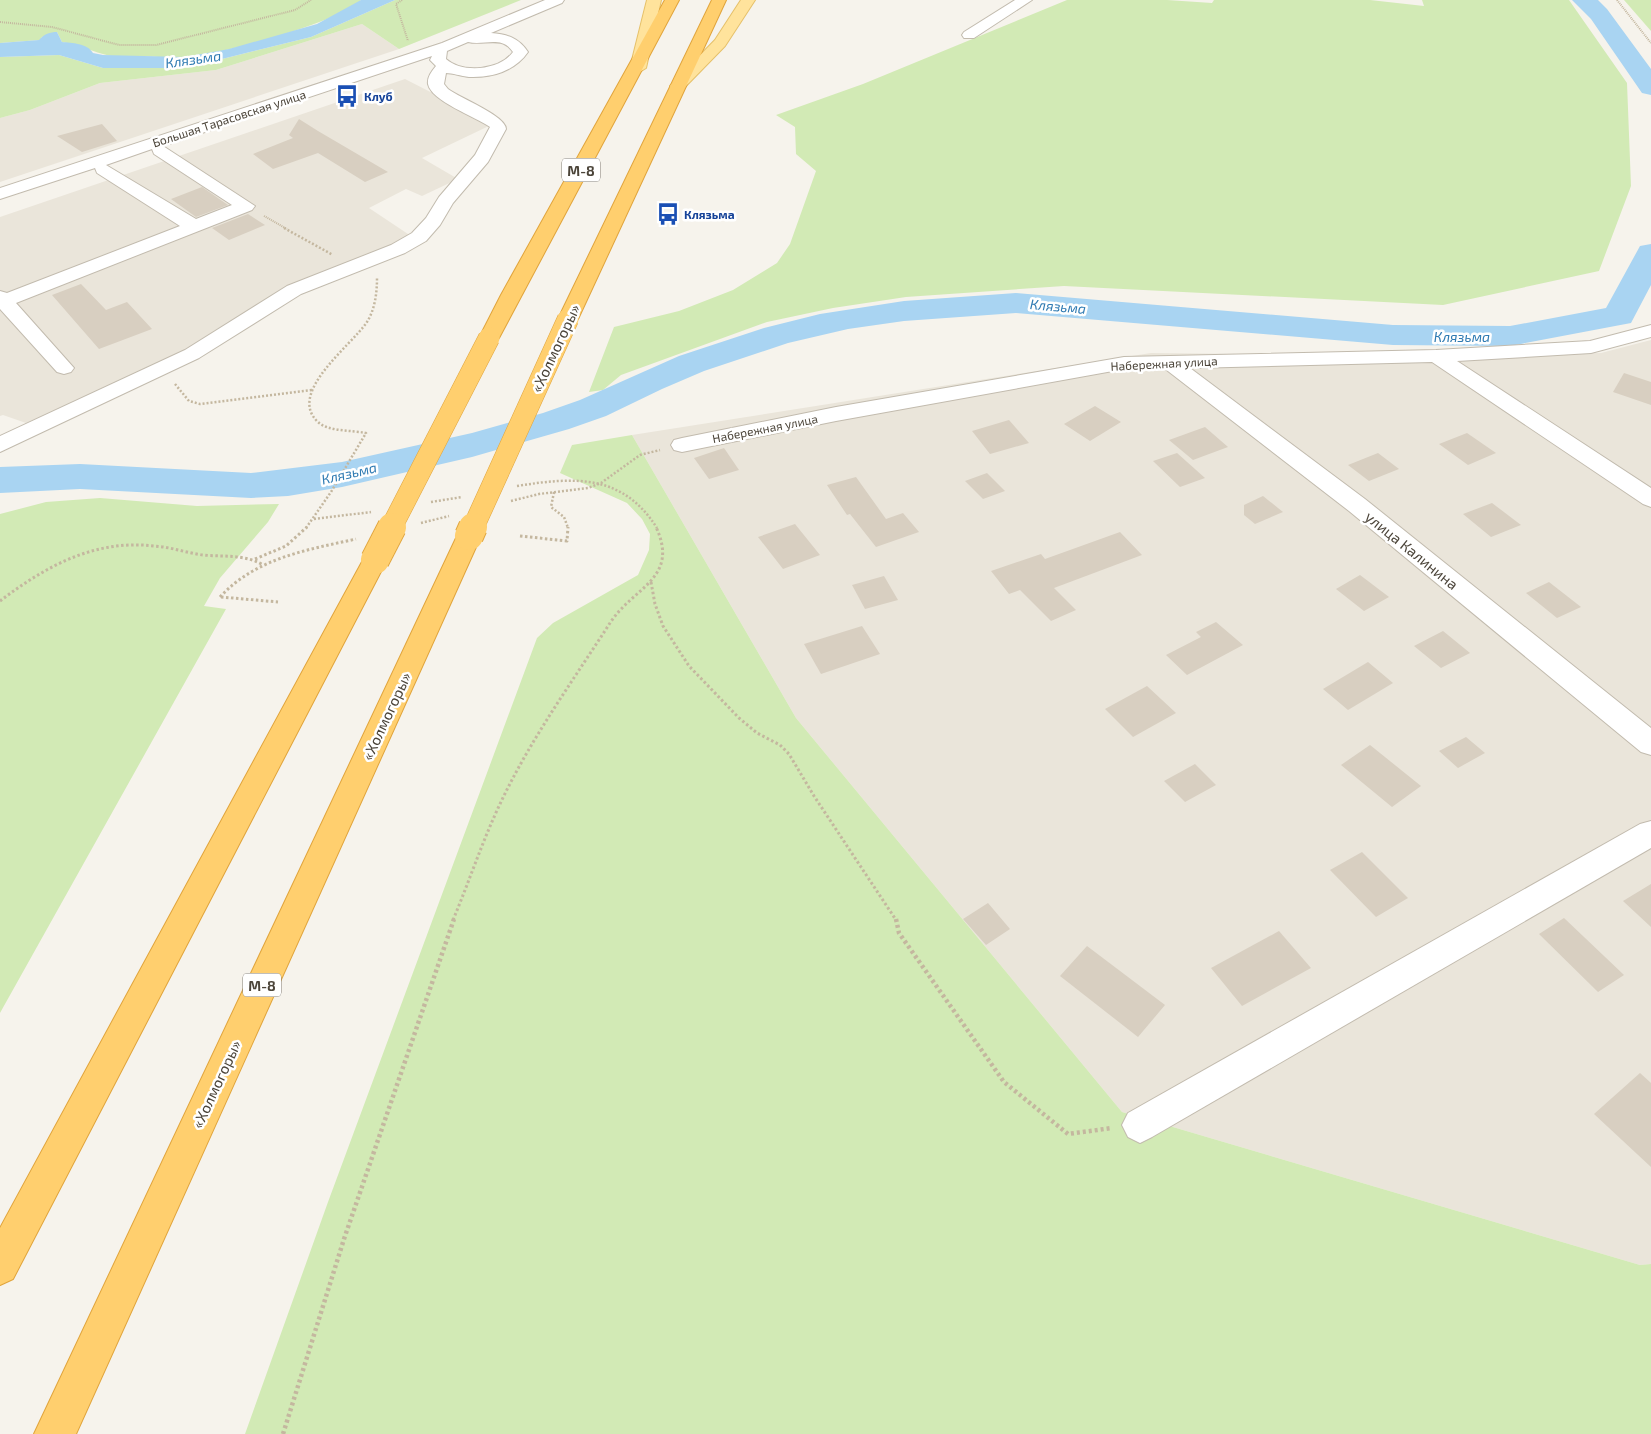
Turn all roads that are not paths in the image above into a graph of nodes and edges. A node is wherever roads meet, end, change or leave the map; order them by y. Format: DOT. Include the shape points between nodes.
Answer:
graph roads {
  1 [pos="557,0"];
  2 [pos="654,0"];
  3 [pos="672,0"];
  4 [pos="719,0"];
  5 [pos="748,0"];
  6 [pos="1025,0"];
  7 [pos="969,36"];
  8 [pos="452,44"];
  9 [pos="444,66"];
  10 [pos="638,68"];
  11 [pos="678,86"];
  12 [pos="160,150"];
  13 [pos="103,169"];
  14 [pos="0,194"];
  15 [pos="0,203"];
  16 [pos="195,227"];
  17 [pos="1,300"];
  18 [pos="1651,331"];
  19 [pos="1436,356"];
  20 [pos="1168,361"];
  21 [pos="64,368"];
  22 [pos="0,445"];
  23 [pos="682,445"];
  24 [pos="1651,499"];
  25 [pos="1651,744"];
  26 [pos="1651,833"];
  27 [pos="1140,1125"];
  28 [pos="0,1266"];
  29 [pos="55,1434"];
  1 -- 8 [label="street"];
  2 -- 10 [label="main road"];
  3 -- 10 [label="highway, М-8"];
  4 -- 11 [label="highway, «Холмогоры» / М-8"];
  5 -- 11 [label="main road" via="720,43"];
  6 -- 7 [label="street"];
  8 -- 9 [label="street" via="438,56"];
  8 -- 9 [label="street, Большая Тарасовская улица" via="479,38 502,39 518,46 521,52 510,64 497,69 461,71"];
  8 -- 14 [label="street, Большая Тарасовская улица"];
  9 -- 12 [label="street, Большая Тарасовская улица" via="418,65 392,72"];
  9 -- 22 [label="street" via="436,79 441,91 463,107 493,120 498,129 482,158 419,238 294,290 192,354"];
  10 -- 28 [label="highway, М-8, bridge" via="489,338 375,560"];
  11 -- 29 [label="highway, «Холмогоры» / М-8, bridge"];
  12 -- 13 [label="street, Большая Тарасовская улица"];
  12 -- 16 [label="street" via="246,206"];
  13 -- 15 [label="street, Большая Тарасовская улица"];
  13 -- 16 [label="street"];
  16 -- 17 [label="street"];
  17 -- 21 [label="street"];
  18 -- 19 [label="street, Набережная улица" via="1591,348"];
  19 -- 20 [label="street, Набережная улица"];
  19 -- 24 [label="street"];
  20 -- 23 [label="street, Набережная улица" via="1124,363"];
  20 -- 25 [label="street, улица Калинина" via="1357,505"];
  26 -- 27 [label="street"];
}
